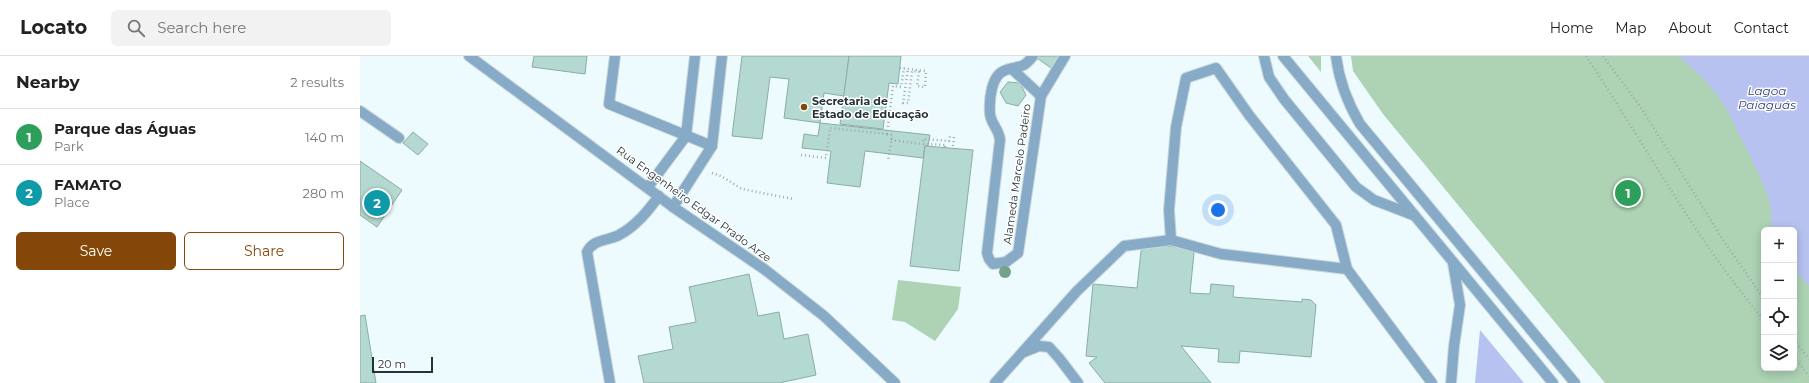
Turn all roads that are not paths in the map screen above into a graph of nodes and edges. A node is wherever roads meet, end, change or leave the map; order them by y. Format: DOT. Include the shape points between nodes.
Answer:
graph roads {
  1 [pos="469,56"];
  2 [pos="615,56"];
  3 [pos="695,56"];
  4 [pos="722,56"];
  5 [pos="1033,56"];
  6 [pos="1065,56"];
  7 [pos="1264,56"];
  8 [pos="1283,56"];
  9 [pos="1336,56"];
  10 [pos="1012,69"];
  11 [pos="1041,96"];
  12 [pos="360,112"];
  13 [pos="686,136"];
  14 [pos="399,138"];
  15 [pos="712,146"];
  16 [pos="648,187"];
  17 [pos="659,196"];
  18 [pos="672,206"];
  19 [pos="1414,215"];
  20 [pos="1171,240"];
  21 [pos="1452,261"];
  22 [pos="1347,269"];
  23 [pos="1022,352"];
  24 [pos="610,383"];
  25 [pos="895,383"];
  26 [pos="995,383"];
  27 [pos="1078,383"];
  28 [pos="1432,383"];
  29 [pos="1451,383"];
  30 [pos="1553,383"];
  31 [pos="1575,383"];
  1 -- 16 [label="street, Rua Engenheiro Edgar Prado Arze"];
  2 -- 13 [label="street" via="609,104"];
  3 -- 13 [label="street"];
  4 -- 15 [label="street"];
  5 -- 10 [label="street, Alameda Marcelo Padeiro" via="1024,66"];
  6 -- 11 [label="street, Alameda Marcelo Padeiro"];
  7 -- 19 [label="street" via="1269,77 1284,99 1356,187 1374,200"];
  8 -- 19 [label="street"];
  9 -- 31 [label="street" via="1345,96 1360,124"];
  10 -- 11 [label="street"];
  10 -- 11 [label="street, Alameda Marcelo Padeiro" via="1000,73 992,86 990,114 1000,140 987,253 993,264 1006,262 1018,253"];
  12 -- 14 [label="street"];
  13 -- 15 [label="street"];
  13 -- 16 [label="street"];
  15 -- 18 [label="street"];
  16 -- 17 [label="street, Rua Engenheiro Edgar Prado Arze"];
  17 -- 18 [label="street, Rua Engenheiro Edgar Prado Arze"];
  17 -- 24 [label="street" via="634,225 618,236 594,244 587,252"];
  18 -- 25 [label="street, Rua Engenheiro Edgar Prado Arze" via="764,269 824,316"];
  19 -- 21 [label="street"];
  20 -- 22 [label="street" via="1221,254"];
  20 -- 22 [label="street" via="1169,210 1176,126 1186,78 1216,68 1249,115 1336,224"];
  20 -- 23 [label="street" via="1124,246 1077,291"];
  21 -- 29 [label="street" via="1460,305"];
  21 -- 30 [label="street"];
  22 -- 28 [label="street"];
  23 -- 26 [label="street"];
  23 -- 27 [label="street" via="1039,346 1049,347"];
}
